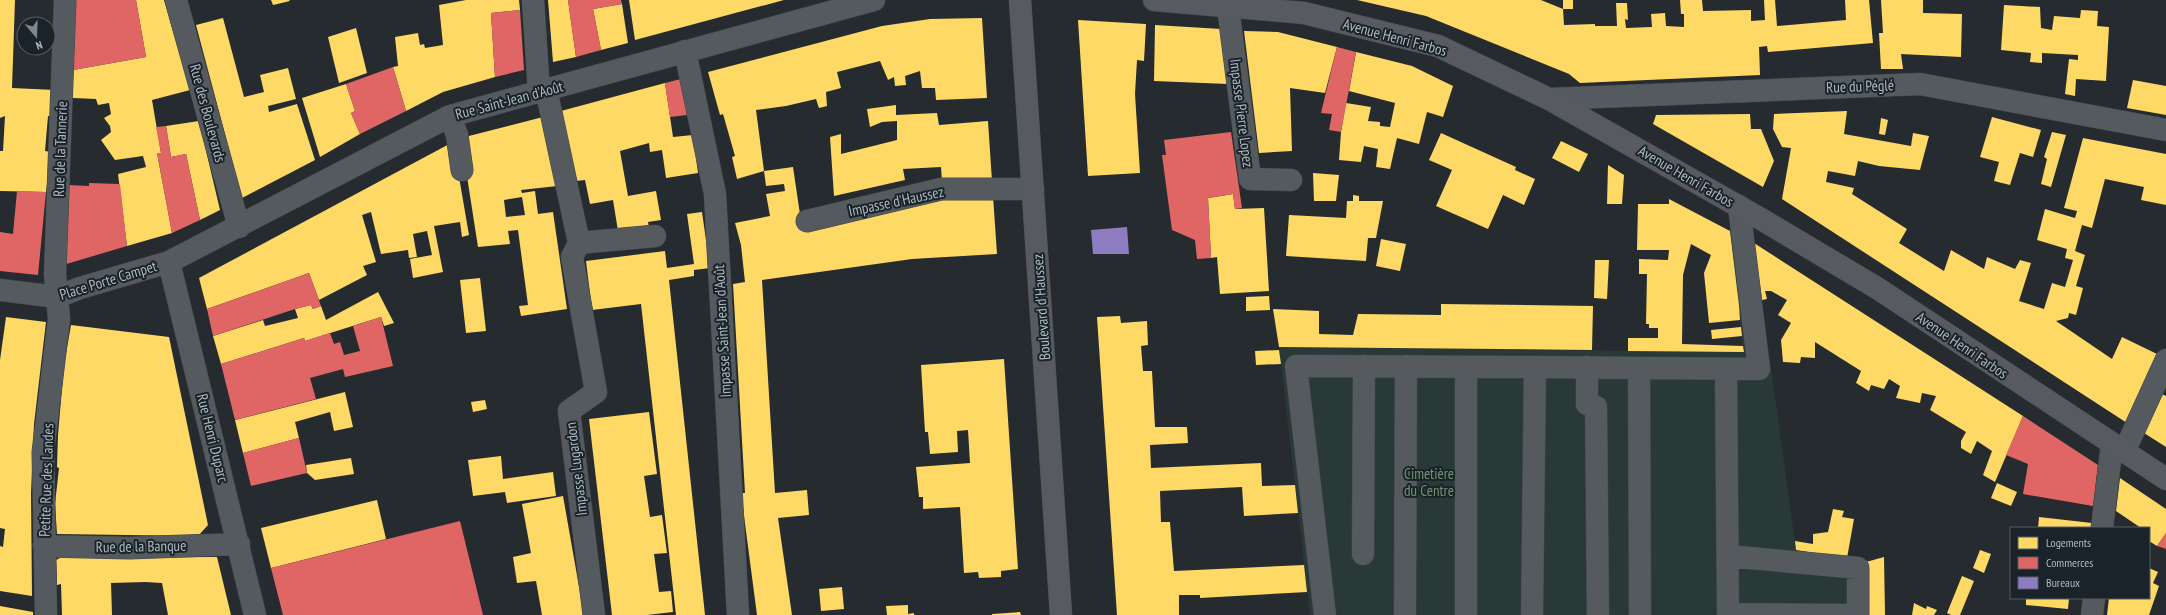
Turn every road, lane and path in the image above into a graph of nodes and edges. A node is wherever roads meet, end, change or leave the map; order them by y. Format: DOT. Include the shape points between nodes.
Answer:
graph roads {
  1 [pos="65,0"];
  2 [pos="176,0"];
  3 [pos="533,0"];
  4 [pos="874,0"];
  5 [pos="1020,0"];
  6 [pos="1154,0"];
  7 [pos="1305,6"];
  8 [pos="1228,7"];
  9 [pos="685,51"];
  10 [pos="542,91"];
  11 [pos="1549,99"];
  12 [pos="450,116"];
  13 [pos="2166,130"];
  14 [pos="462,170"];
  15 [pos="1291,180"];
  16 [pos="1033,189"];
  17 [pos="1739,206"];
  18 [pos="807,221"];
  19 [pos="239,226"];
  20 [pos="655,236"];
  21 [pos="579,243"];
  22 [pos="169,262"];
  23 [pos="0,290"];
  24 [pos="57,297"];
  25 [pos="2166,360"];
  26 [pos="1364,366"];
  27 [pos="1406,366"];
  28 [pos="1466,367"];
  29 [pos="1535,367"];
  30 [pos="1587,368"];
  31 [pos="1639,368"];
  32 [pos="1726,369"];
  33 [pos="2118,448"];
  34 [pos="2166,479"];
  35 [pos="2102,527"];
  36 [pos="239,544"];
  37 [pos="44,546"];
  38 [pos="1363,554"];
  39 [pos="1728,556"];
  40 [pos="2094,599"];
  41 [pos="1728,614"];
  42 [pos="46,615"];
  43 [pos="256,615"];
  44 [pos="594,615"];
  45 [pos="738,615"];
  46 [pos="1061,615"];
  47 [pos="1326,615"];
  48 [pos="1405,615"];
  49 [pos="1466,615"];
  50 [pos="1532,615"];
  51 [pos="1598,615"];
  52 [pos="1640,615"];
  53 [pos="1858,615"];
  54 [pos="2092,615"];
  1 -- 24 [label="street, Rue de la Tannerie" via="55,274"];
  2 -- 19 [label="street, Rue des Boulevards"];
  3 -- 10 [label="street"];
  4 -- 9 [label="street, Rue Saint-Jean d'Août"];
  5 -- 16 [label="main road, Boulevard d'Haussez"];
  6 -- 8 [label="main road, Avenue Henri Farbos"];
  7 -- 8 [label="main road, Avenue Henri Farbos"];
  7 -- 11 [label="main road, Avenue Henri Farbos" via="1438,46"];
  8 -- 15 [label="street, Impasse Pierre Lopez" via="1250,179"];
  9 -- 10 [label="street, Rue Saint-Jean d'Août"];
  9 -- 45 [label="street, Impasse Saint-Jean d'Août" via="715,194"];
  10 -- 12 [label="street, Rue Saint-Jean d'Août"];
  10 -- 21 [label="street"];
  11 -- 13 [label="street, Rue du Péglé" via="1920,84"];
  11 -- 17 [label="main road, Avenue Henri Farbos"];
  12 -- 14 [label="street" via="457,135"];
  12 -- 19 [label="street, Rue Saint-Jean d'Août"];
  16 -- 18 [label="street, Impasse d'Haussez" via="941,189"];
  16 -- 46 [label="main road, Boulevard d'Haussez"];
  17 -- 32 [label="street" via="1760,369"];
  17 -- 33 [label="main road, Avenue Henri Farbos" via="1877,288"];
  19 -- 22 [label="street, Rue Saint-Jean d'Août"];
  20 -- 21 [label="street"];
  21 -- 44 [label="street, Impasse Lugardon" via="572,257 596,392 569,411"];
  22 -- 24 [label="street, Place Porte Campet"];
  22 -- 36 [label="street, Rue Henri Duparc"];
  23 -- 24 [label="street, Place Porte Campet"];
  24 -- 37 [label="street, Petite Rue des Landes" via="59,320 43,452"];
  25 -- 33 [label="street"];
  26 -- 27 [label="street"];
  26 -- 38 [label="street"];
  26 -- 47 [label="street" via="1296,366"];
  27 -- 28 [label="street"];
  27 -- 48 [label="street"];
  28 -- 29 [label="street"];
  28 -- 49 [label="street"];
  29 -- 30 [label="street"];
  29 -- 50 [label="street"];
  30 -- 31 [label="street"];
  30 -- 51 [label="street" via="1587,404 1596,406"];
  31 -- 32 [label="street"];
  31 -- 52 [label="street"];
  32 -- 39 [label="street"];
  33 -- 34 [label="main road, Avenue Henri Farbos"];
  33 -- 35 [label="street"];
  36 -- 37 [label="street, Rue de la Banque" via="129,548"];
  36 -- 43 [label="street, Rue Henri Duparc"];
  37 -- 42 [label="street, Petite Rue des Landes"];
  39 -- 41 [label="street"];
  39 -- 53 [label="street" via="1858,568"];
  40 -- 54 [label="street"];
  41 -- 53 [label="street"];
}
